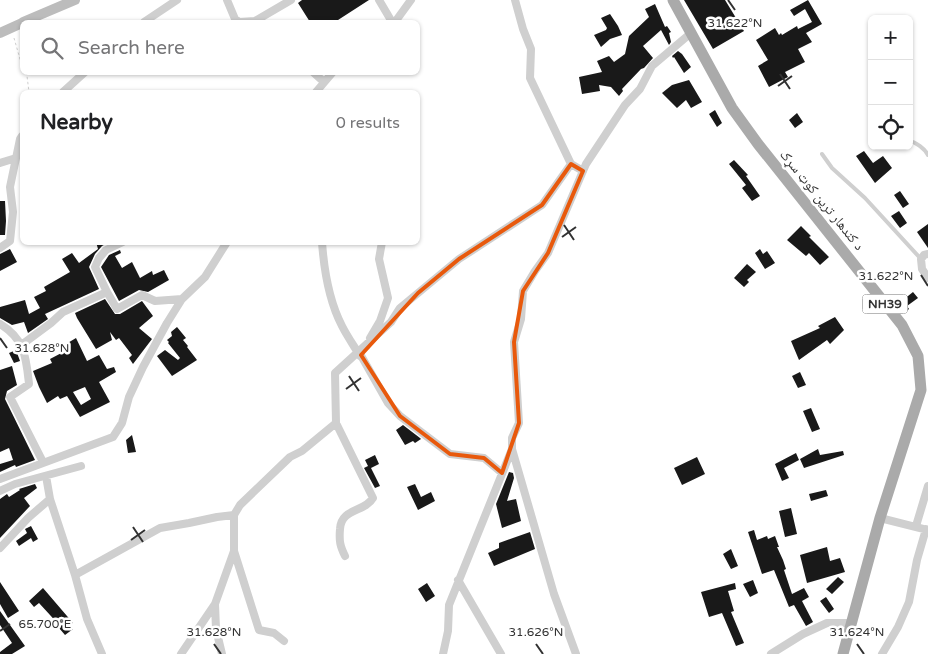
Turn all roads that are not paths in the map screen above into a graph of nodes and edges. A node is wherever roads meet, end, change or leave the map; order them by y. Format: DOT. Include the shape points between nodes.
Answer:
graph roads {
  1 [pos="76,0"];
  2 [pos="177,0"];
  3 [pos="227,0"];
  4 [pos="291,0"];
  5 [pos="380,0"];
  6 [pos="411,0"];
  7 [pos="515,0"];
  8 [pos="673,0"];
  9 [pos="30,20"];
  10 [pos="147,20"];
  11 [pos="236,20"];
  12 [pos="259,20"];
  13 [pos="392,20"];
  14 [pos="395,20"];
  15 [pos="20,24"];
  16 [pos="0,33"];
  17 [pos="692,33"];
  18 [pos="83,75"];
  19 [pos="316,75"];
  20 [pos="330,75"];
  21 [pos="324,82"];
  22 [pos="65,90"];
  23 [pos="318,90"];
  24 [pos="20,143"];
  25 [pos="913,143"];
  26 [pos="822,154"];
  27 [pos="928,156"];
  28 [pos="16,158"];
  29 [pos="0,163"];
  30 [pos="571,164"];
  31 [pos="583,171"];
  32 [pos="117,245"];
  33 [pos="225,245"];
  34 [pos="322,245"];
  35 [pos="381,245"];
  36 [pos="0,248"];
  37 [pos="928,254"];
  38 [pos="921,260"];
  39 [pos="928,278"];
  40 [pos="106,292"];
  41 [pos="182,299"];
  42 [pos="0,324"];
  43 [pos="20,346"];
  44 [pos="359,352"];
  45 [pos="336,423"];
  46 [pos="512,449"];
  47 [pos="43,462"];
  48 [pos="81,466"];
  49 [pos="502,474"];
  50 [pos="46,476"];
  51 [pos="0,479"];
  52 [pos="928,486"];
  53 [pos="0,491"];
  54 [pos="50,499"];
  55 [pos="234,516"];
  56 [pos="880,518"];
  57 [pos="916,526"];
  58 [pos="927,529"];
  59 [pos="0,548"];
  60 [pos="234,550"];
  61 [pos="345,556"];
  62 [pos="75,575"];
  63 [pos="458,580"];
  64 [pos="215,604"];
  65 [pos="851,623"];
  66 [pos="284,641"];
  67 [pos="102,654"];
  68 [pos="181,654"];
  69 [pos="222,654"];
  70 [pos="443,654"];
  71 [pos="501,654"];
  72 [pos="576,654"];
  73 [pos="771,654"];
  74 [pos="843,654"];
  75 [pos="882,654"];
  1 -- 9 [label="street"];
  2 -- 10 [label="street"];
  3 -- 11 [label="street"];
  4 -- 12 [label="street"];
  5 -- 13 [label="street"];
  6 -- 14 [label="street"];
  7 -- 30 [label="street" via="531,49 530,78"];
  8 -- 17 [label="main road, د کندهار ترين کوټ سړک / NH39"];
  15 -- 16 [label="street"];
  17 -- 31 [label="street" via="652,66 640,89 625,105"];
  17 -- 56 [label="main road, د کندهار ترين کوټ سړک / NH39" via="732,108 902,325 918,356 921,390"];
  18 -- 22 [label="street"];
  19 -- 21 [label="street"];
  20 -- 21 [label="street"];
  21 -- 23 [label="street"];
  24 -- 28 [label="street"];
  25 -- 27 [label="lane"];
  26 -- 38 [label="lane"];
  28 -- 29 [label="street"];
  28 -- 36 [label="street" via="10,187 13,212 10,242"];
  30 -- 31 [label="street"];
  30 -- 44 [label="street" via="542,205 459,259 400,308 391,322"];
  31 -- 46 [label="street" via="548,253 523,291 521,319 514,342 519,424 512,438"];
  32 -- 40 [label="street" via="106,250 95,268"];
  33 -- 41 [label="street" via="205,277"];
  34 -- 35 [label="street" via="330,292 341,325 360,356 380,321 388,298 379,259"];
  37 -- 38 [label="street"];
  38 -- 39 [label="street"];
  40 -- 41 [label="street" via="117,309 142,295 155,301"];
  40 -- 43 [label="street" via="63,312"];
  41 -- 47 [label="street" via="143,367 122,423 113,437"];
  42 -- 43 [label="street" via="12,332"];
  43 -- 47 [label="street" via="26,355 30,384 10,399"];
  44 -- 45 [label="street" via="335,373"];
  44 -- 49 [label="street" via="388,403 400,416 450,454 484,458"];
  45 -- 55 [label="street" via="290,457 240,505"];
  45 -- 61 [label="street" via="373,498 340,522 338,543"];
  46 -- 49 [label="street"];
  46 -- 72 [label="street" via="554,594"];
  47 -- 51 [label="street"];
  48 -- 50 [label="street"];
  49 -- 63 [label="street"];
  50 -- 53 [label="street"];
  50 -- 54 [label="street"];
  52 -- 57 [label="street"];
  54 -- 59 [label="street"];
  54 -- 62 [label="street"];
  55 -- 60 [label="street"];
  55 -- 62 [label="street" via="160,528"];
  56 -- 57 [label="street"];
  56 -- 65 [label="main road, د کندهار ترين کوټ سړک / NH39"];
  57 -- 58 [label="street"];
  58 -- 75 [label="street" via="909,602"];
  60 -- 64 [label="street"];
  60 -- 66 [label="street" via="259,630 274,633"];
  62 -- 67 [label="street" via="86,619"];
  63 -- 70 [label="street" via="449,605"];
  63 -- 71 [label="street"];
  64 -- 68 [label="street"];
  64 -- 69 [label="street"];
  65 -- 73 [label="street" via="827,623"];
  65 -- 74 [label="main road, د کندهار ترين کوټ سړک / NH39"];
}
